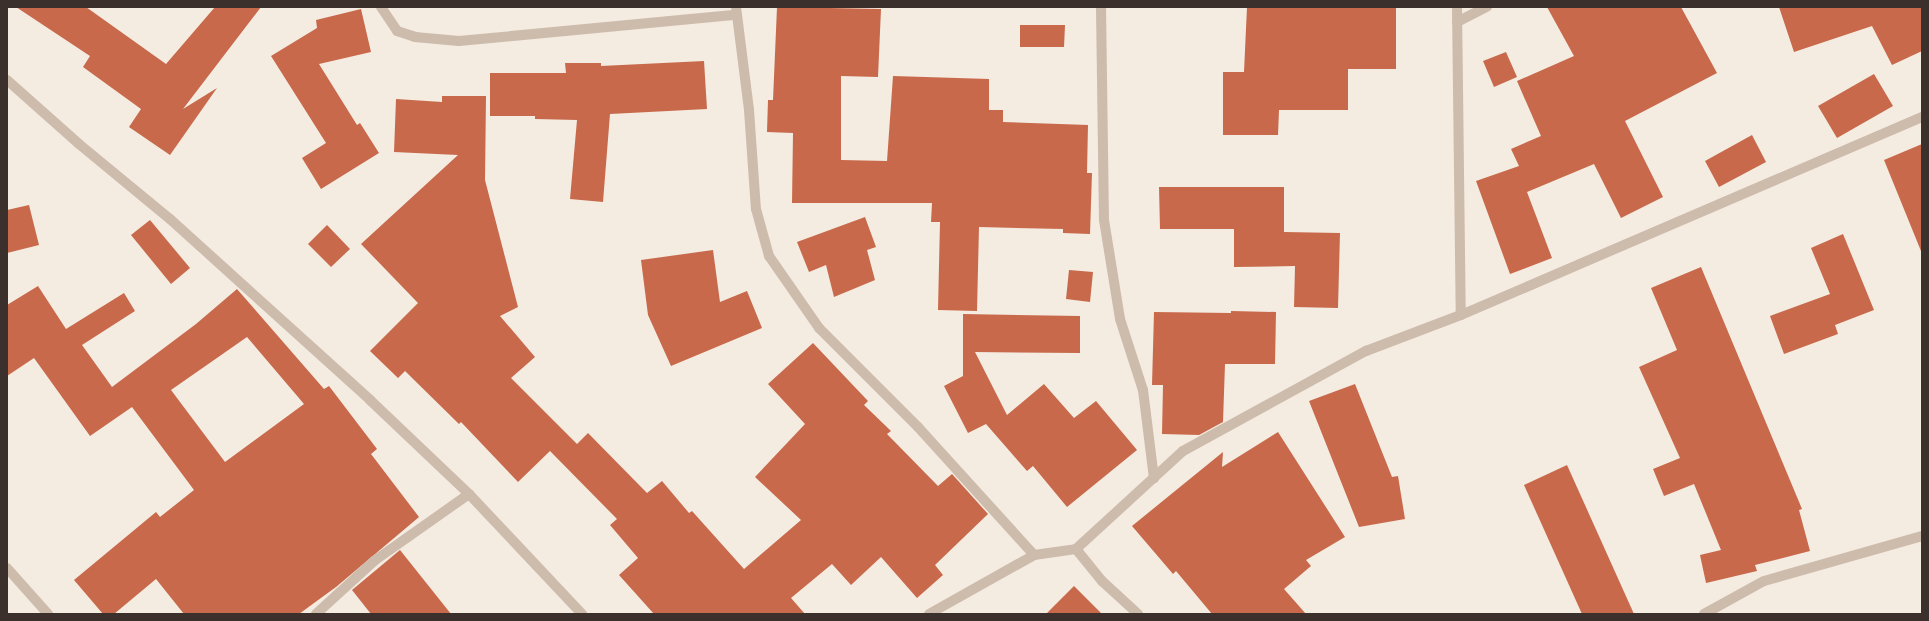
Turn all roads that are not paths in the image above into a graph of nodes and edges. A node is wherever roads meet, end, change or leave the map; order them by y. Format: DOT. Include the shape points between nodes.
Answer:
graph roads {
  1 [pos="381,7"];
  2 [pos="1101,7"];
  3 [pos="1457,7"];
  4 [pos="1487,7"];
  5 [pos="736,11"];
  6 [pos="1457,22"];
  7 [pos="7,80"];
  8 [pos="1922,116"];
  9 [pos="1461,315"];
  10 [pos="1154,478"];
  11 [pos="469,494"];
  12 [pos="1922,536"];
  13 [pos="1076,549"];
  14 [pos="1034,554"];
  15 [pos="7,568"];
  16 [pos="48,614"];
  17 [pos="316,614"];
  18 [pos="582,614"];
  19 [pos="929,614"];
  20 [pos="1138,614"];
  21 [pos="1704,614"];
  1 -- 5 [label="street" via="397,31 415,36 458,41"];
  2 -- 10 [label="street" via="1104,220 1120,319 1143,390"];
  3 -- 6 [label="street"];
  4 -- 6 [label="street"];
  5 -- 14 [label="street" via="749,110 756,209 768,256 819,328 918,427"];
  6 -- 9 [label="street"];
  7 -- 11 [label="street" via="170,219"];
  8 -- 9 [label="street"];
  9 -- 10 [label="street" via="1366,350 1183,451"];
  10 -- 13 [label="street"];
  11 -- 17 [label="street" via="374,561"];
  11 -- 18 [label="street"];
  12 -- 21 [label="street" via="1764,581"];
  13 -- 14 [label="street"];
  13 -- 20 [label="street" via="1102,581"];
  14 -- 19 [label="street"];
  15 -- 16 [label="street"];
}
